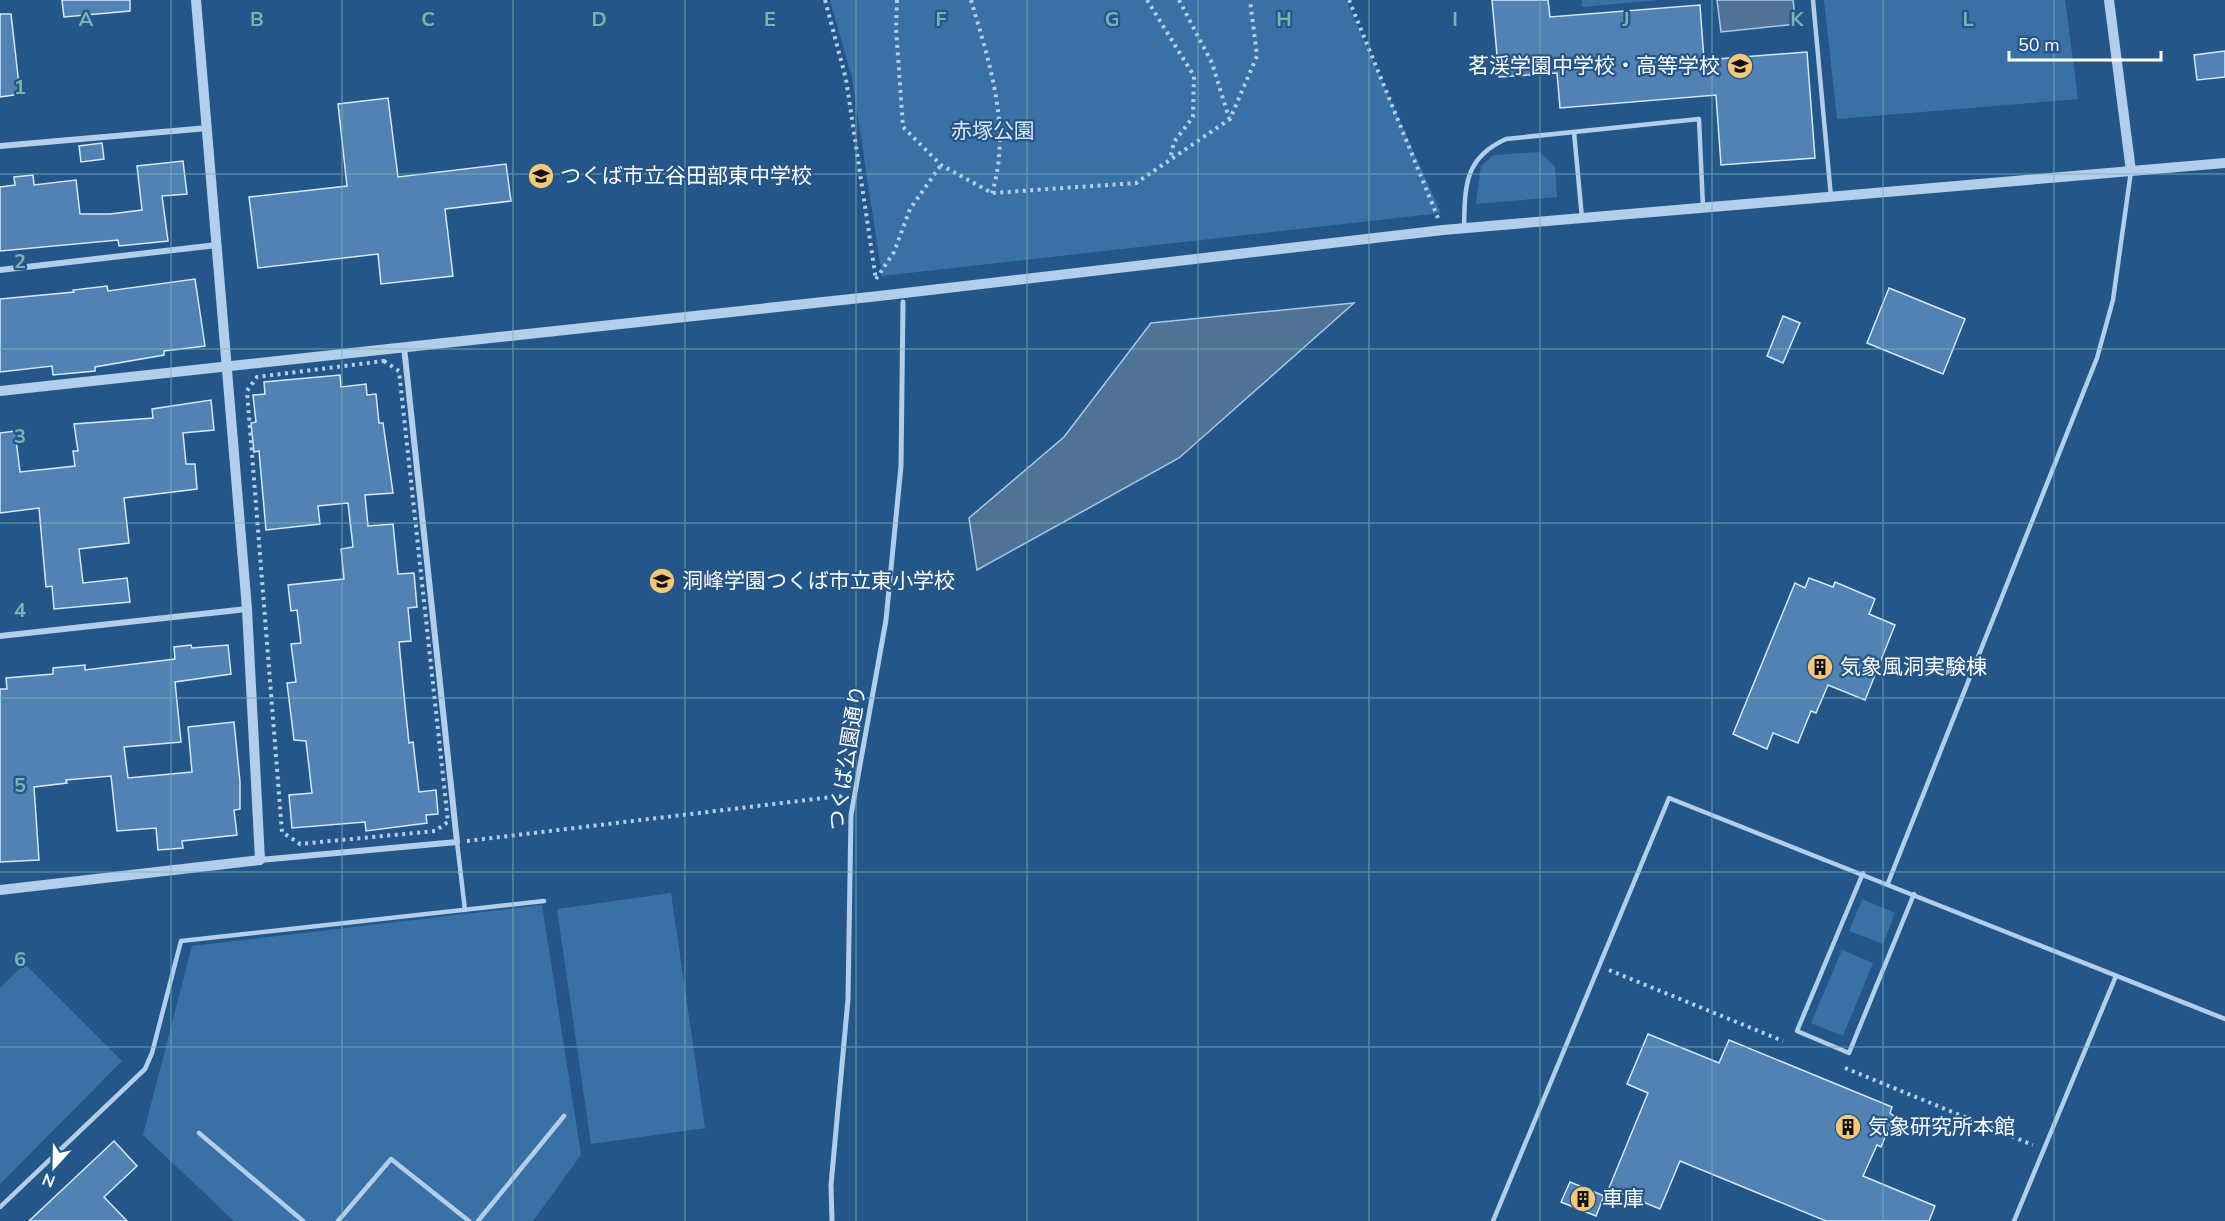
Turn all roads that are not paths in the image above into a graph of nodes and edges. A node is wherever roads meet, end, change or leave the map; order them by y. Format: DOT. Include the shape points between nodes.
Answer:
graph roads {
  1 [pos="196,0"];
  2 [pos="1813,0"];
  3 [pos="2109,0"];
  4 [pos="208,128"];
  5 [pos="1574,132"];
  6 [pos="0,146"];
  7 [pos="2225,163"];
  8 [pos="2132,171"];
  9 [pos="1831,197"];
  10 [pos="1703,208"];
  11 [pos="1582,218"];
  12 [pos="1464,228"];
  13 [pos="217,245"];
  14 [pos="0,270"];
  15 [pos="903,302"];
  16 [pos="404,345"];
  17 [pos="226,366"];
  18 [pos="0,391"];
  19 [pos="247,609"];
  20 [pos="0,636"];
  21 [pos="457,842"];
  22 [pos="260,860"];
  23 [pos="1863,873"];
  24 [pos="1888,883"];
  25 [pos="0,890"];
  26 [pos="1914,894"];
  27 [pos="544,901"];
  28 [pos="465,910"];
  29 [pos="2116,976"];
  30 [pos="2225,1019"];
  31 [pos="564,1116"];
  32 [pos="199,1133"];
  33 [pos="0,1207"];
  34 [pos="303,1221"];
  35 [pos="338,1221"];
  36 [pos="469,1221"];
  37 [pos="478,1221"];
  38 [pos="832,1221"];
  39 [pos="1492,1221"];
  40 [pos="2014,1221"];
  1 -- 4 [label="street"];
  2 -- 9 [label="lane"];
  3 -- 8 [label="street"];
  4 -- 6 [label="street"];
  4 -- 13 [label="street"];
  5 -- 10 [label="lane" via="1699,119"];
  5 -- 11 [label="lane"];
  5 -- 12 [label="lane" via="1506,139 1487,147 1472,164"];
  7 -- 8 [label="street"];
  8 -- 9 [label="street"];
  8 -- 24 [label="lane" via="2113,300 2097,358"];
  9 -- 10 [label="street"];
  10 -- 11 [label="street"];
  11 -- 12 [label="street"];
  12 -- 16 [label="street" via="867,297"];
  13 -- 14 [label="street"];
  13 -- 17 [label="street"];
  15 -- 38 [label="street, つくば公園通り" via="901,466 888,608 851,815 849,999 831,1185"];
  16 -- 17 [label="street"];
  16 -- 21 [label="street"];
  17 -- 18 [label="street"];
  17 -- 19 [label="street"];
  19 -- 20 [label="street"];
  19 -- 22 [label="street"];
  21 -- 22 [label="street"];
  21 -- 28 [label="lane"];
  22 -- 25 [label="street"];
  23 -- 24 [label="lane"];
  23 -- 26 [label="lane" via="1797,1031 1849,1053"];
  23 -- 39 [label="lane" via="1669,798"];
  24 -- 26 [label="lane"];
  26 -- 29 [label="lane"];
  27 -- 28 [label="lane"];
  28 -- 33 [label="lane" via="181,941 145,1069"];
  29 -- 30 [label="lane"];
  29 -- 40 [label="lane"];
  31 -- 37 [label="lane"];
  32 -- 34 [label="lane"];
  35 -- 36 [label="lane" via="391,1159"];
}
